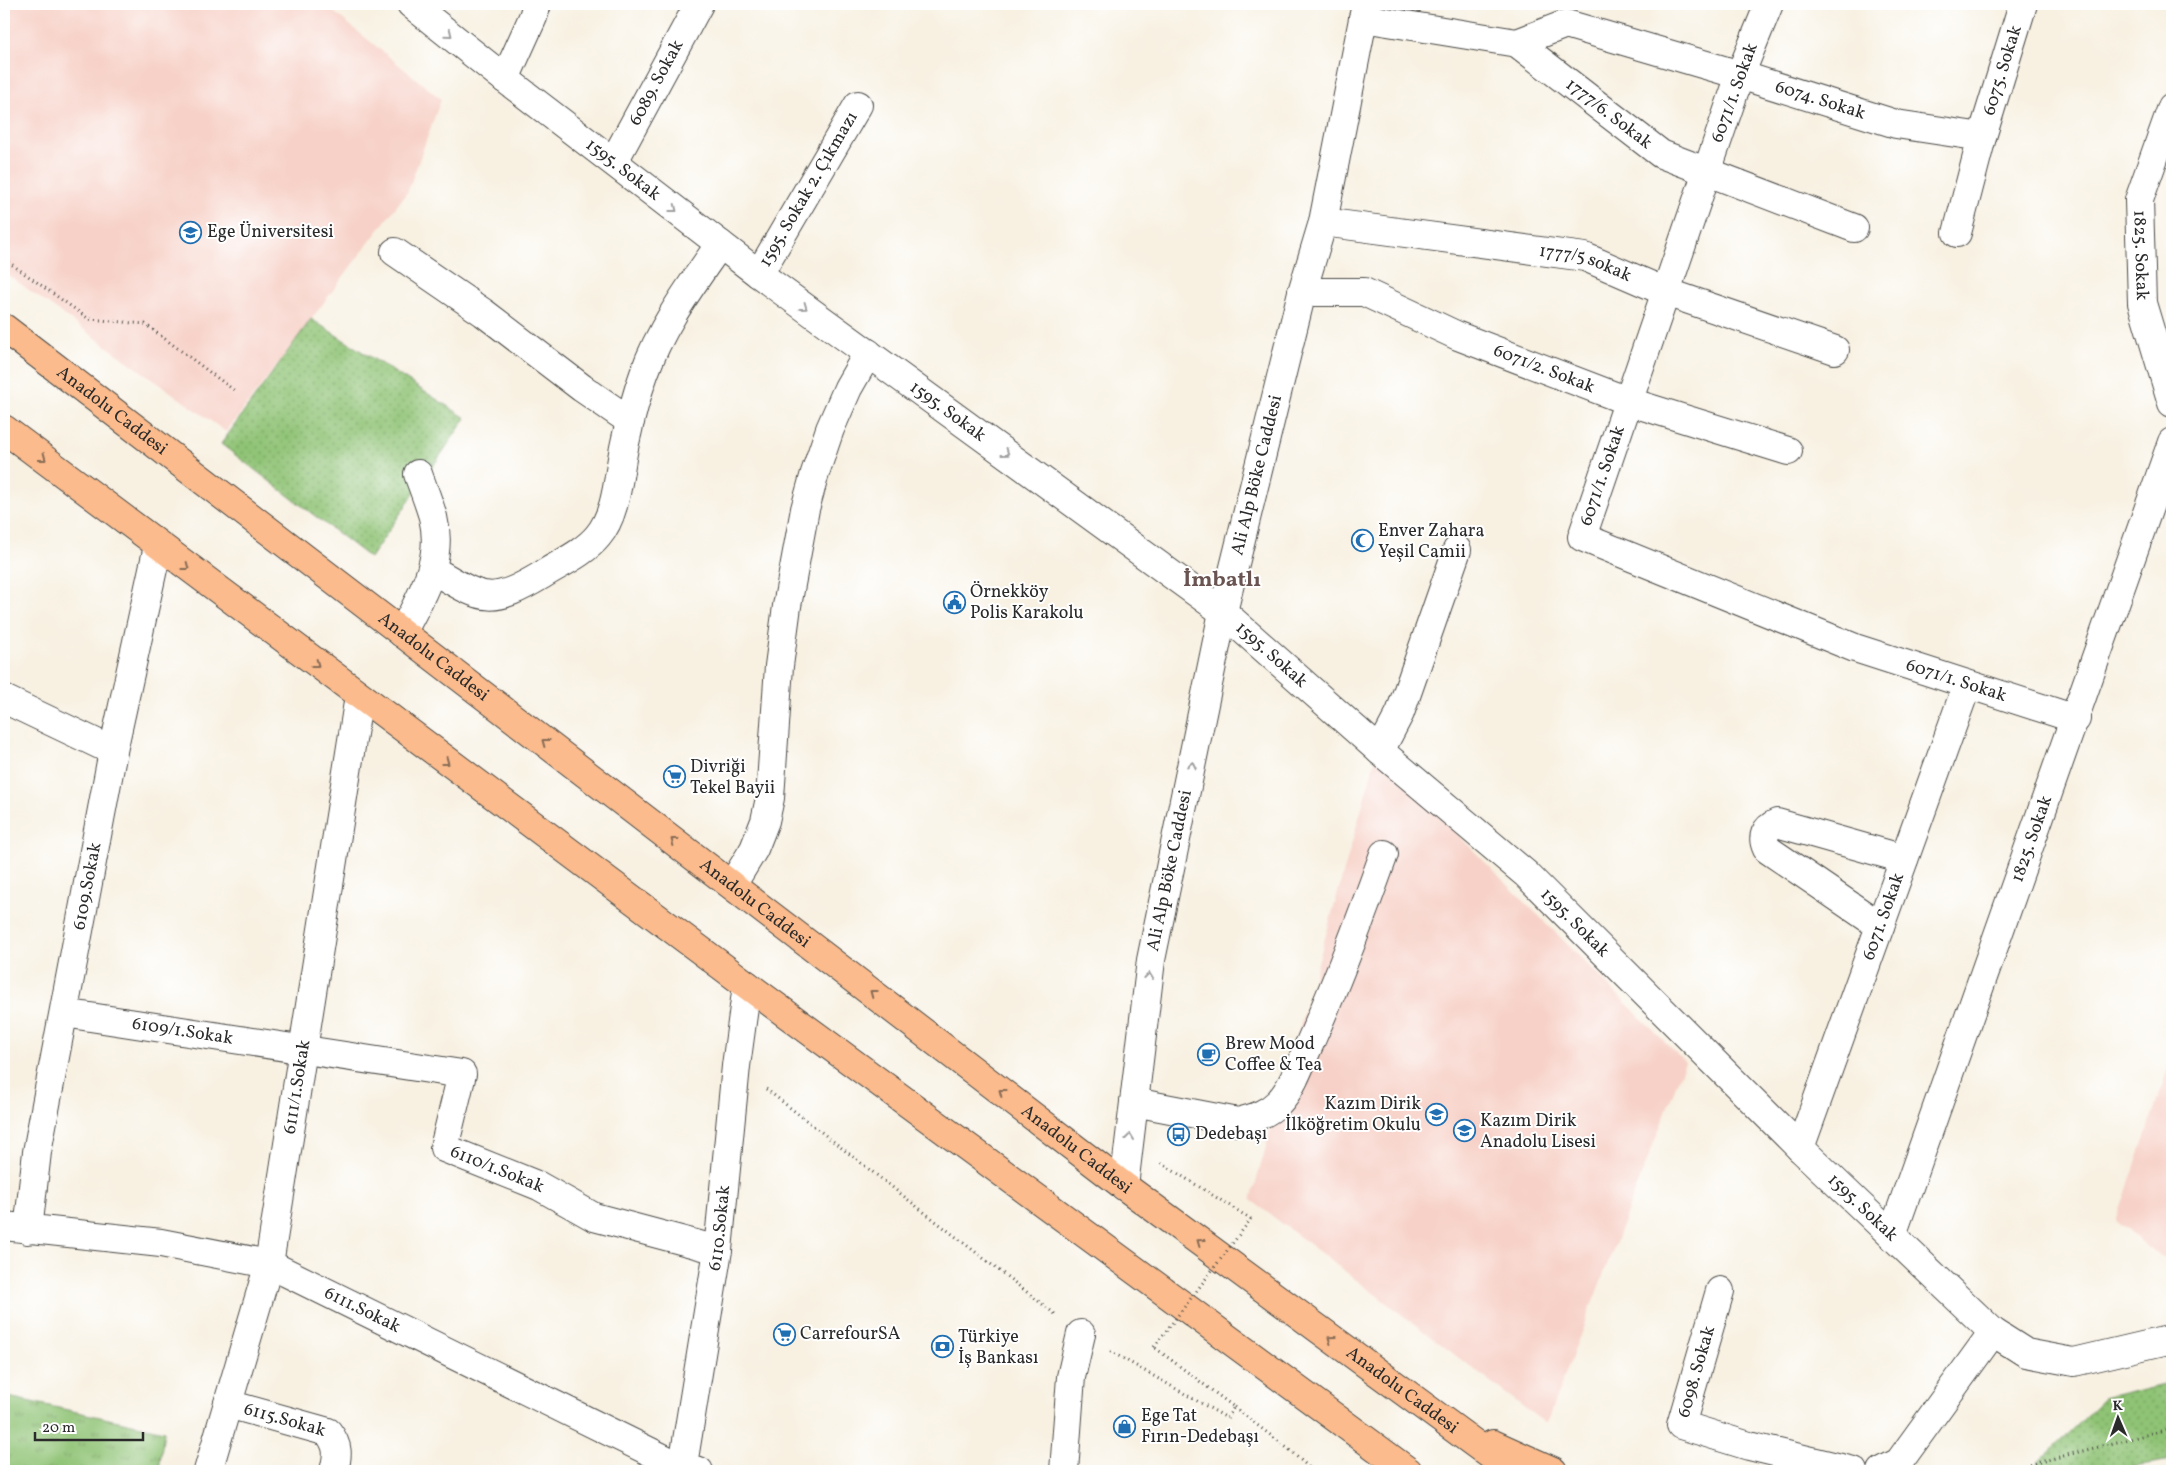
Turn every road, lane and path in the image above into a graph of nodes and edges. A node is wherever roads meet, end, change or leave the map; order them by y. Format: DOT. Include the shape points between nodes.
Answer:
graph roads {
  1 [pos="411,4"];
  2 [pos="537,4"];
  3 [pos="699,4"];
  4 [pos="1770,4"];
  5 [pos="2023,4"];
  6 [pos="1365,11"];
  7 [pos="1569,14"];
  8 [pos="1517,44"];
  9 [pos="1740,75"];
  10 [pos="505,79"];
  11 [pos="858,106"];
  12 [pos="2172,107"];
  13 [pos="1982,137"];
  14 [pos="614,161"];
  15 [pos="1707,172"];
  16 [pos="1323,222"];
  17 [pos="1854,228"];
  18 [pos="1956,233"];
  19 [pos="720,244"];
  20 [pos="395,252"];
  21 [pos="4,259"];
  22 [pos="759,274"];
  23 [pos="1302,292"];
  24 [pos="1666,292"];
  25 [pos="4,328"];
  26 [pos="1835,350"];
  27 [pos="868,353"];
  28 [pos="235,391"];
  29 [pos="1628,402"];
  30 [pos="2172,404"];
  31 [pos="630,421"];
  32 [pos="4,429"];
  33 [pos="2172,442"];
  34 [pos="1788,451"];
  35 [pos="418,474"];
  36 [pos="158,546"];
  37 [pos="1457,550"];
  38 [pos="433,570"];
  39 [pos="1224,612"];
  40 [pos="402,632"];
  41 [pos="1967,685"];
  42 [pos="359,696"];
  43 [pos="4,699"];
  44 [pos="2076,719"];
  45 [pos="113,750"];
  46 [pos="1380,751"];
  47 [pos="1384,854"];
  48 [pos="1904,859"];
  49 [pos="732,885"];
  50 [pos="1880,926"];
  51 [pos="747,986"];
  52 [pos="64,1013"];
  53 [pos="302,1048"];
  54 [pos="736,1066"];
  55 [pos="1134,1102"];
  56 [pos="1800,1148"];
  57 [pos="1178,1175"];
  58 [pos="1124,1186"];
  59 [pos="16,1228"];
  60 [pos="1892,1235"];
  61 [pos="718,1250"];
  62 [pos="269,1264"];
  63 [pos="1720,1291"];
  64 [pos="1994,1332"];
  65 [pos="1081,1334"];
  66 [pos="2172,1339"];
  67 [pos="228,1404"];
  68 [pos="1234,1407"];
  69 [pos="1441,1420"];
  70 [pos="2172,1428"];
  71 [pos="1401,1467"];
  72 [pos="688,1470"];
  73 [pos="208,1471"];
  74 [pos="334,1471"];
  75 [pos="1064,1471"];
  76 [pos="1313,1471"];
  77 [pos="1512,1471"];
  78 [pos="1553,1471"];
  79 [pos="1854,1471"];
  80 [pos="1882,1471"];
  81 [pos="2005,1471"];
  1 -- 10 [label="street, 1595. Sokak, one-way"];
  2 -- 10 [label="street"];
  3 -- 14 [label="street, 6089. Sokak"];
  4 -- 9 [label="street, 6071/1. Sokak"];
  5 -- 13 [label="street, 6075. Sokak"];
  6 -- 8 [label="street, 1777/6. Sokak"];
  6 -- 16 [label="street, Ali Alp Böke Caddesi"];
  7 -- 8 [label="street, 6074. Sokak"];
  7 -- 9 [label="street, 6074. Sokak"];
  8 -- 15 [label="street, 1777/6. Sokak" via="1661,154"];
  9 -- 13 [label="street, 6074. Sokak" via="1896,124"];
  9 -- 15 [label="street, 6071/1. Sokak"];
  10 -- 14 [label="street, 1595. Sokak"];
  11 -- 22 [label="street, 1595. Sokak 2. Çıkmazı"];
  12 -- 30 [label="street, 1825. Sokak" via="2139,200 2142,303"];
  13 -- 18 [label="street, 6075. Sokak"];
  14 -- 19 [label="street, 1595. Sokak, one-way"];
  15 -- 17 [label="street, 1777/6. Sokak"];
  15 -- 24 [label="street, 6071/1. Sokak"];
  16 -- 23 [label="street, Ali Alp Böke Caddesi"];
  16 -- 24 [label="street, 1777/5 sokak" via="1585,258"];
  19 -- 22 [label="street, 1595. Sokak"];
  19 -- 31 [label="street" via="661,334 643,375"];
  20 -- 31 [label="street"];
  21 -- 28 [label="path" via="89,319 145,324"];
  22 -- 27 [label="street, 1595. Sokak, one-way"];
  23 -- 29 [label="street, 6071/2. Sokak" via="1364,292 1458,336"];
  23 -- 39 [label="street, Ali Alp Böke Caddesi"];
  24 -- 26 [label="street, 1777/5 sokak"];
  24 -- 29 [label="street, 6071/1. Sokak"];
  25 -- 40 [label="highway, Anadolu Caddesi"];
  27 -- 39 [label="street, 1595. Sokak, one-way"];
  27 -- 49 [label="street" via="830,430 805,509 779,666 770,798 754,849"];
  29 -- 34 [label="street, 6071/2. Sokak"];
  29 -- 41 [label="street, 6071/1. Sokak" via="1582,537 1855,648"];
  31 -- 38 [label="street" via="613,506 607,522 588,547 519,589 505,594 474,594"];
  32 -- 36 [label="highway, one-way"];
  33 -- 44 [label="street, 1825. Sokak"];
  35 -- 38 [label="street" via="436,535"];
  36 -- 42 [label="highway, one-way"];
  36 -- 45 [label="street, 6109.Sokak"];
  37 -- 46 [label="street" via="1400,713"];
  38 -- 40 [label="street"];
  39 -- 46 [label="street, 1595. Sokak"];
  55 -- 39 [label="street, Ali Alp Böke Caddesi, one-way" via="1151,960"];
  49 -- 40 [label="highway, Anadolu Caddesi, one-way"];
  41 -- 44 [label="street, 6071/1. Sokak"];
  41 -- 48 [label="street, 6071. Sokak"];
  42 -- 51 [label="highway, one-way"];
  42 -- 53 [label="street, 6111/1.Sokak"];
  43 -- 45 [label="street"];
  44 -- 60 [label="street, 1825. Sokak"];
  45 -- 52 [label="street, 6109.Sokak"];
  46 -- 56 [label="street, 1595. Sokak" via="1526,874"];
  47 -- 55 [label="street" via="1331,995 1279,1102 1255,1118 1238,1122"];
  48 -- 50 [label="street, 6071. Sokak"];
  48 -- 50 [label="street" via="1777,823 1770,826 1763,837 1767,849"];
  58 -- 49 [label="highway, Anadolu Caddesi, one-way"];
  50 -- 56 [label="street, 6071. Sokak"];
  51 -- 54 [label="street, 6110.Sokak"];
  51 -- 71 [label="highway"];
  52 -- 53 [label="street, 6109/1.Sokak"];
  52 -- 59 [label="street, 6109.Sokak" via="37,1152"];
  53 -- 61 [label="street, 6110/1.Sokak" via="462,1074 444,1148 539,1186 594,1217"];
  53 -- 62 [label="street, 6111/1.Sokak"];
  54 -- 61 [label="street, 6110.Sokak"];
  54 -- 65 [label="path"];
  58 -- 55 [label="street, Ali Alp Böke Caddesi, one-way"];
  56 -- 60 [label="street, 1595. Sokak"];
  57 -- 68 [label="path, bridge" via="1251,1219 1154,1347"];
  69 -- 58 [label="highway, Anadolu Caddesi, one-way"];
  59 -- 62 [label="street, 6111.Sokak" via="161,1243"];
  60 -- 64 [label="street, 1595. Sokak"];
  61 -- 72 [label="street, 6110.Sokak"];
  62 -- 67 [label="street, 6111/1.Sokak"];
  62 -- 72 [label="street, 6111.Sokak"];
  63 -- 79 [label="street, 6098. Sokak" via="1681,1425 1749,1446"];
  64 -- 66 [label="street, 1595. Sokak" via="2026,1352 2074,1362"];
  64 -- 80 [label="street" via="1899,1462"];
  65 -- 68 [label="path" via="1227,1418"];
  65 -- 75 [label="street" via="1071,1377"];
  67 -- 73 [label="street, 6111/1.Sokak"];
  67 -- 74 [label="street, 6115.Sokak" via="328,1432 337,1448"];
  68 -- 76 [label="path"];
  69 -- 77 [label="highway, Anadolu Caddesi"];
  69 -- 78 [label="highway"];
  70 -- 81 [label="path"];
}
